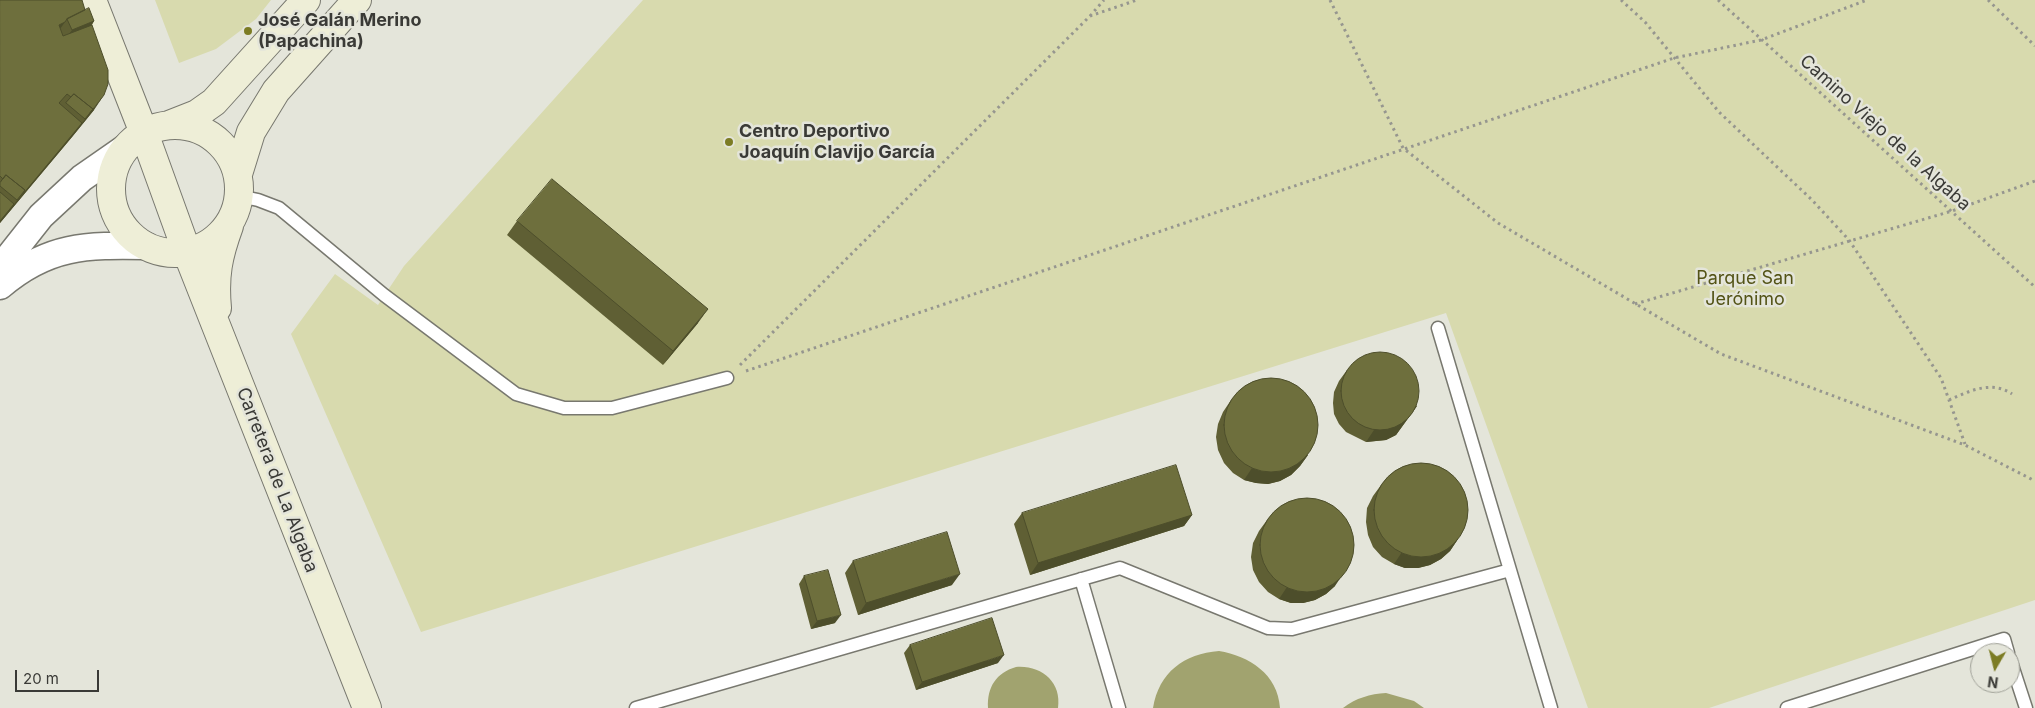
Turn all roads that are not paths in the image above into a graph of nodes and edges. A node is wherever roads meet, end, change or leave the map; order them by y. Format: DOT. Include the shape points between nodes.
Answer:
graph roads {
  1 [pos="92,0"];
  2 [pos="306,0"];
  3 [pos="357,0"];
  4 [pos="147,135"];
  5 [pos="239,185"];
  6 [pos="229,225"];
  7 [pos="146,246"];
  8 [pos="187,252"];
  9 [pos="0,268"];
  10 [pos="0,286"];
  11 [pos="1438,328"];
  12 [pos="221,335"];
  13 [pos="727,378"];
  14 [pos="1510,570"];
  15 [pos="1081,578"];
  16 [pos="1994,643"];
  17 [pos="2005,643"];
  18 [pos="1970,651"];
  19 [pos="2020,690"];
  20 [pos="366,705"];
  21 [pos="636,708"];
  22 [pos="1119,708"];
  23 [pos="1551,708"];
  24 [pos="1787,708"];
  25 [pos="2026,708"];
  1 -- 4 [label="main road, Carretera de La Algaba"];
  2 -- 4 [label="main road" via="214,102 197,114"];
  3 -- 5 [label="main road" via="276,91 251,132"];
  4 -- 5 [label="main road" via="181,126 206,133 226,150 233,161"];
  4 -- 7 [label="main road" via="118,160 112,175 112,201 121,224"];
  4 -- 8 [label="main road, Carretera de La Algaba"];
  4 -- 9 [label="street" via="82,178 41,216"];
  5 -- 6 [label="main road" via="238,206"];
  5 -- 13 [label="lane" via="258,200 279,208 384,295 516,394 564,408 612,408"];
  6 -- 8 [label="main road" via="207,246"];
  6 -- 12 [label="main road" via="216,271"];
  7 -- 8 [label="main road" via="173,254"];
  7 -- 10 [label="street" via="100,245 64,250 32,262"];
  8 -- 12 [label="main road, Carretera de La Algaba"];
  11 -- 14 [label="lane"];
  12 -- 20 [label="main road, Carretera de La Algaba"];
  14 -- 15 [label="lane" via="1292,629 1268,628 1120,568"];
  14 -- 23 [label="lane"];
  15 -- 21 [label="lane"];
  15 -- 22 [label="lane"];
  16 -- 17 [label="lane" via="2004,640"];
  18 -- 24 [label="lane"];
  19 -- 25 [label="lane"];
}
